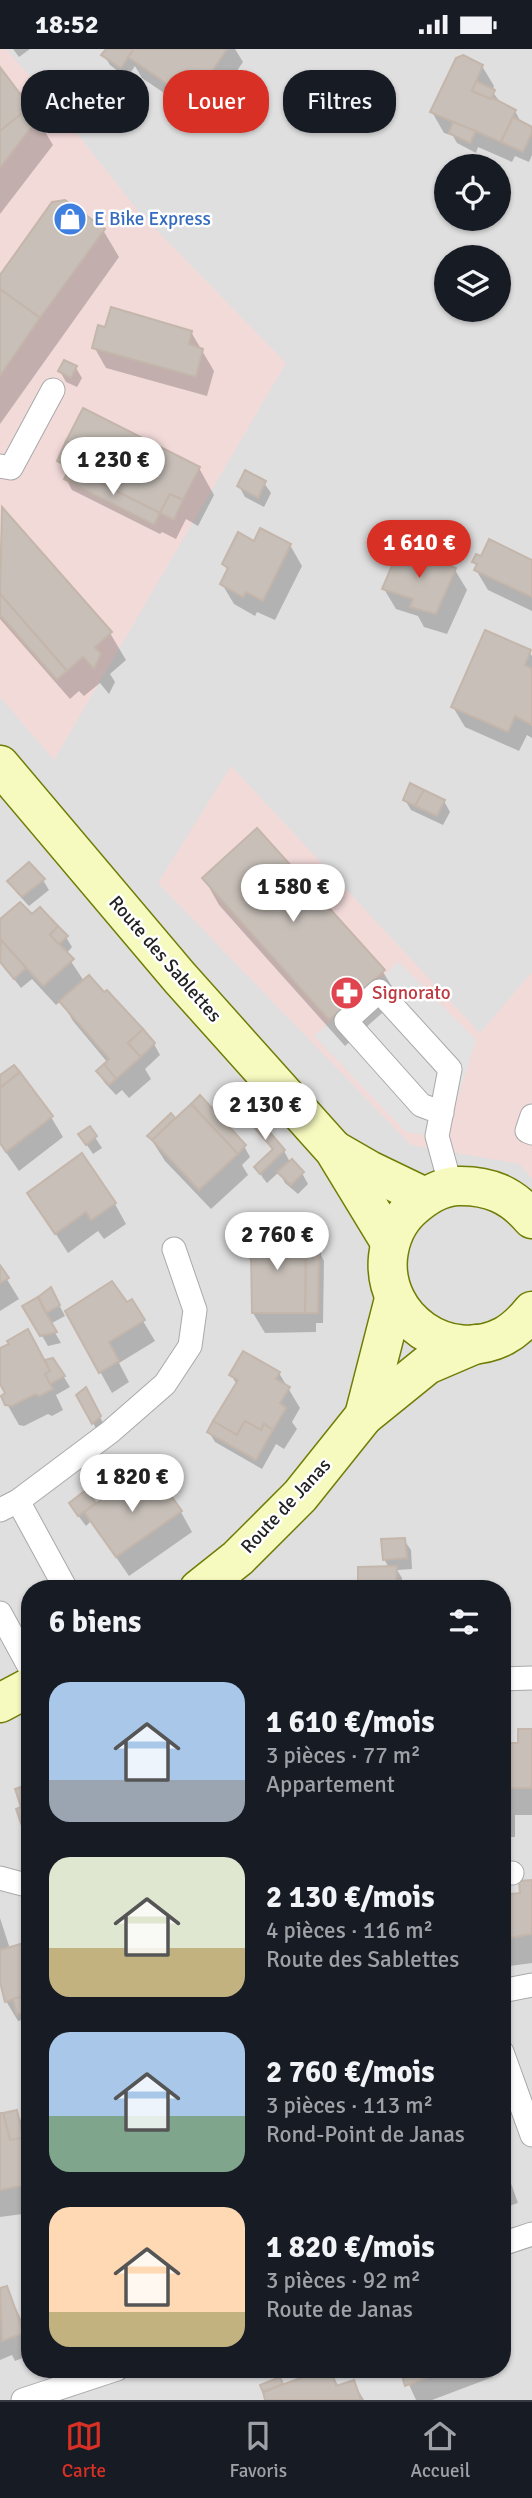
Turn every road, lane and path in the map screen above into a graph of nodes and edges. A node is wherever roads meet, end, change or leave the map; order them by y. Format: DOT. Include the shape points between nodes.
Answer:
graph roads {
  1 [pos="53,390"];
  2 [pos="0,465"];
  3 [pos="0,765"];
  4 [pos="442,1113"];
  5 [pos="532,1116"];
  6 [pos="532,1133"];
  7 [pos="334,1150"];
  8 [pos="438,1191"];
  9 [pos="532,1219"];
  10 [pos="390,1243"];
  11 [pos="174,1249"];
  12 [pos="394,1299"];
  13 [pos="532,1311"];
  14 [pos="504,1341"];
  15 [pos="364,1416"];
  16 [pos="9,1506"];
  17 [pos="60,1580"];
  18 [pos="211,1580"];
  19 [pos="0,1613"];
  20 [pos="21,1652"];
  21 [pos="532,1678"];
  22 [pos="511,1679"];
  23 [pos="21,1692"];
  24 [pos="0,1703"];
  25 [pos="0,1878"];
  26 [pos="21,1884"];
  27 [pos="532,1985"];
  28 [pos="511,1989"];
  29 [pos="511,2077"];
  30 [pos="532,2135"];
  31 [pos="532,2234"];
  32 [pos="511,2241"];
  33 [pos="90,2378"];
  34 [pos="23,2400"];
  1 -- 2 [label="lane" via="11,468"];
  3 -- 7 [label="main road, Route des Sablettes" via="180,978"];
  4 -- 4 [label="lane" via="450,1069 379,991 346,1021 421,1105"];
  4 -- 8 [label="lane" via="437,1136"];
  5 -- 6 [label="lane" via="527,1131"];
  7 -- 8 [label="main road" via="369,1170"];
  7 -- 10 [label="main road"];
  8 -- 9 [label="main road" via="475,1185 499,1192"];
  8 -- 10 [label="main road" via="403,1216"];
  10 -- 12 [label="main road" via="387,1271"];
  11 -- 16 [label="lane" via="195,1310 190,1346 165,1384 110,1432"];
  12 -- 14 [label="main road" via="408,1319 428,1335 452,1344"];
  12 -- 15 [label="main road, Route de Janas"];
  13 -- 14 [label="main road, Route de Janas"];
  14 -- 15 [label="main road, Route de Janas" via="427,1365"];
  15 -- 18 [label="main road, Route de Janas" via="300,1496"];
  16 -- 17 [label="lane"];
  19 -- 20 [label="lane"];
  21 -- 22 [label="lane"];
  23 -- 24 [label="main road"];
  25 -- 26 [label="lane"];
  27 -- 28 [label="lane"];
  29 -- 30 [label="lane"];
  31 -- 32 [label="lane"];
  33 -- 34 [label="lane"];
}
